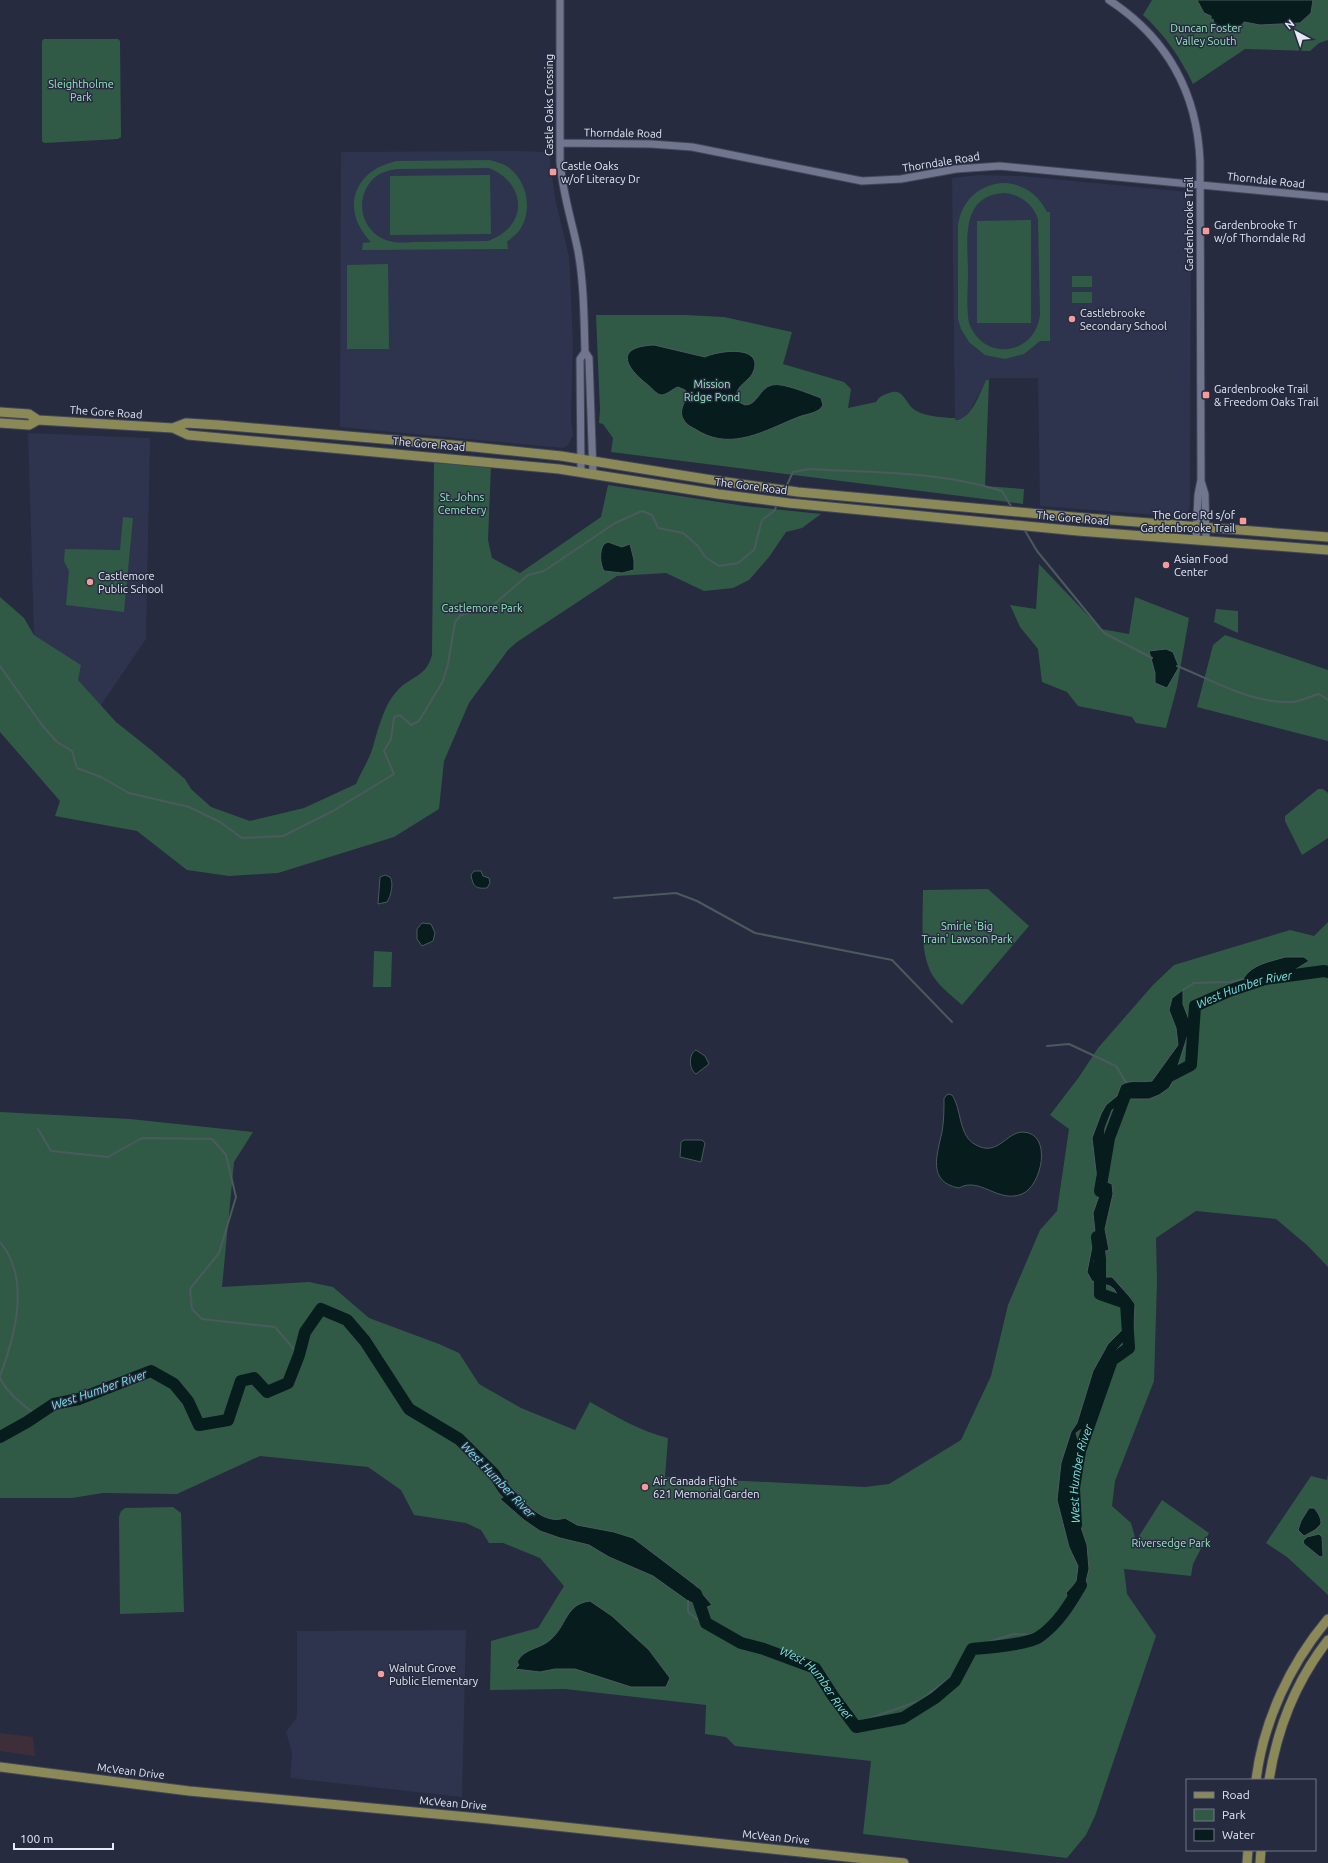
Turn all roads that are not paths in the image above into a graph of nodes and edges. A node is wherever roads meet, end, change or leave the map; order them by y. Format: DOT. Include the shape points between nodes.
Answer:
graph roads {
  1 [pos="560,0"];
  2 [pos="1108,0"];
  3 [pos="560,143"];
  4 [pos="1200,184"];
  5 [pos="1328,197"];
  6 [pos="585,352"];
  7 [pos="0,412"];
  8 [pos="38,420"];
  9 [pos="0,423"];
  10 [pos="173,428"];
  11 [pos="581,459"];
  12 [pos="593,461"];
  13 [pos="581,472"];
  14 [pos="593,474"];
  15 [pos="1201,527"];
  16 [pos="1328,537"];
  17 [pos="1196,539"];
  18 [pos="1206,540"];
  19 [pos="1327,550"];
  20 [pos="1328,1619"];
  21 [pos="1328,1640"];
  22 [pos="0,1767"];
  23 [pos="1256,1779"];
  24 [pos="1269,1779"];
  25 [pos="1248,1851"];
  26 [pos="1261,1851"];
  27 [pos="904,1863"];
  28 [pos="1247,1863"];
  29 [pos="1260,1863"];
  1 -- 3 [label="street, Castle Oaks Crossing"];
  2 -- 4 [label="street, Gardenbrooke Trail" via="1150,34 1165,52 1180,77 1196,124"];
  3 -- 4 [label="street, Thorndale Road" via="664,144 692,147 862,181 901,179 956,169 994,166"];
  3 -- 6 [label="street, Castle Oaks Crossing" via="563,188 580,264"];
  4 -- 5 [label="street, Thorndale Road"];
  4 -- 15 [label="street, Gardenbrooke Trail" via="1201,480 1198,495"];
  6 -- 11 [label="street, Castle Oaks Crossing" via="580,359"];
  6 -- 12 [label="street, Castle Oaks Crossing" via="589,358"];
  7 -- 8 [label="main road, The Gore Road" via="29,414"];
  8 -- 9 [label="main road, The Gore Road" via="29,425"];
  8 -- 10 [label="main road, The Gore Road"];
  10 -- 11 [label="main road, The Gore Road" via="186,423 219,425 471,446"];
  10 -- 13 [label="main road, The Gore Road" via="188,435 512,463"];
  11 -- 12 [label="main road, The Gore Road"];
  11 -- 13 [label="street, Castle Oaks Crossing"];
  12 -- 14 [label="street, Castle Oaks Crossing"];
  12 -- 15 [label="main road, The Gore Road" via="798,492"];
  13 -- 14 [label="main road, The Gore Road"];
  14 -- 17 [label="main road, The Gore Road" via="761,500 1010,525"];
  15 -- 16 [label="main road, The Gore Road"];
  15 -- 17 [label="street"];
  15 -- 18 [label="street"];
  16 -- 19 [label="main road"];
  17 -- 18 [label="main road, The Gore Road"];
  18 -- 19 [label="main road, The Gore Road"];
  20 -- 23 [label="main road" via="1299,1659 1280,1696 1262,1747"];
  21 -- 24 [label="main road" via="1304,1675 1285,1715 1273,1754"];
  22 -- 27 [label="main road, McVean Drive" via="189,1790"];
  25 -- 28 [label="main road"];
  26 -- 29 [label="main road"];
}
